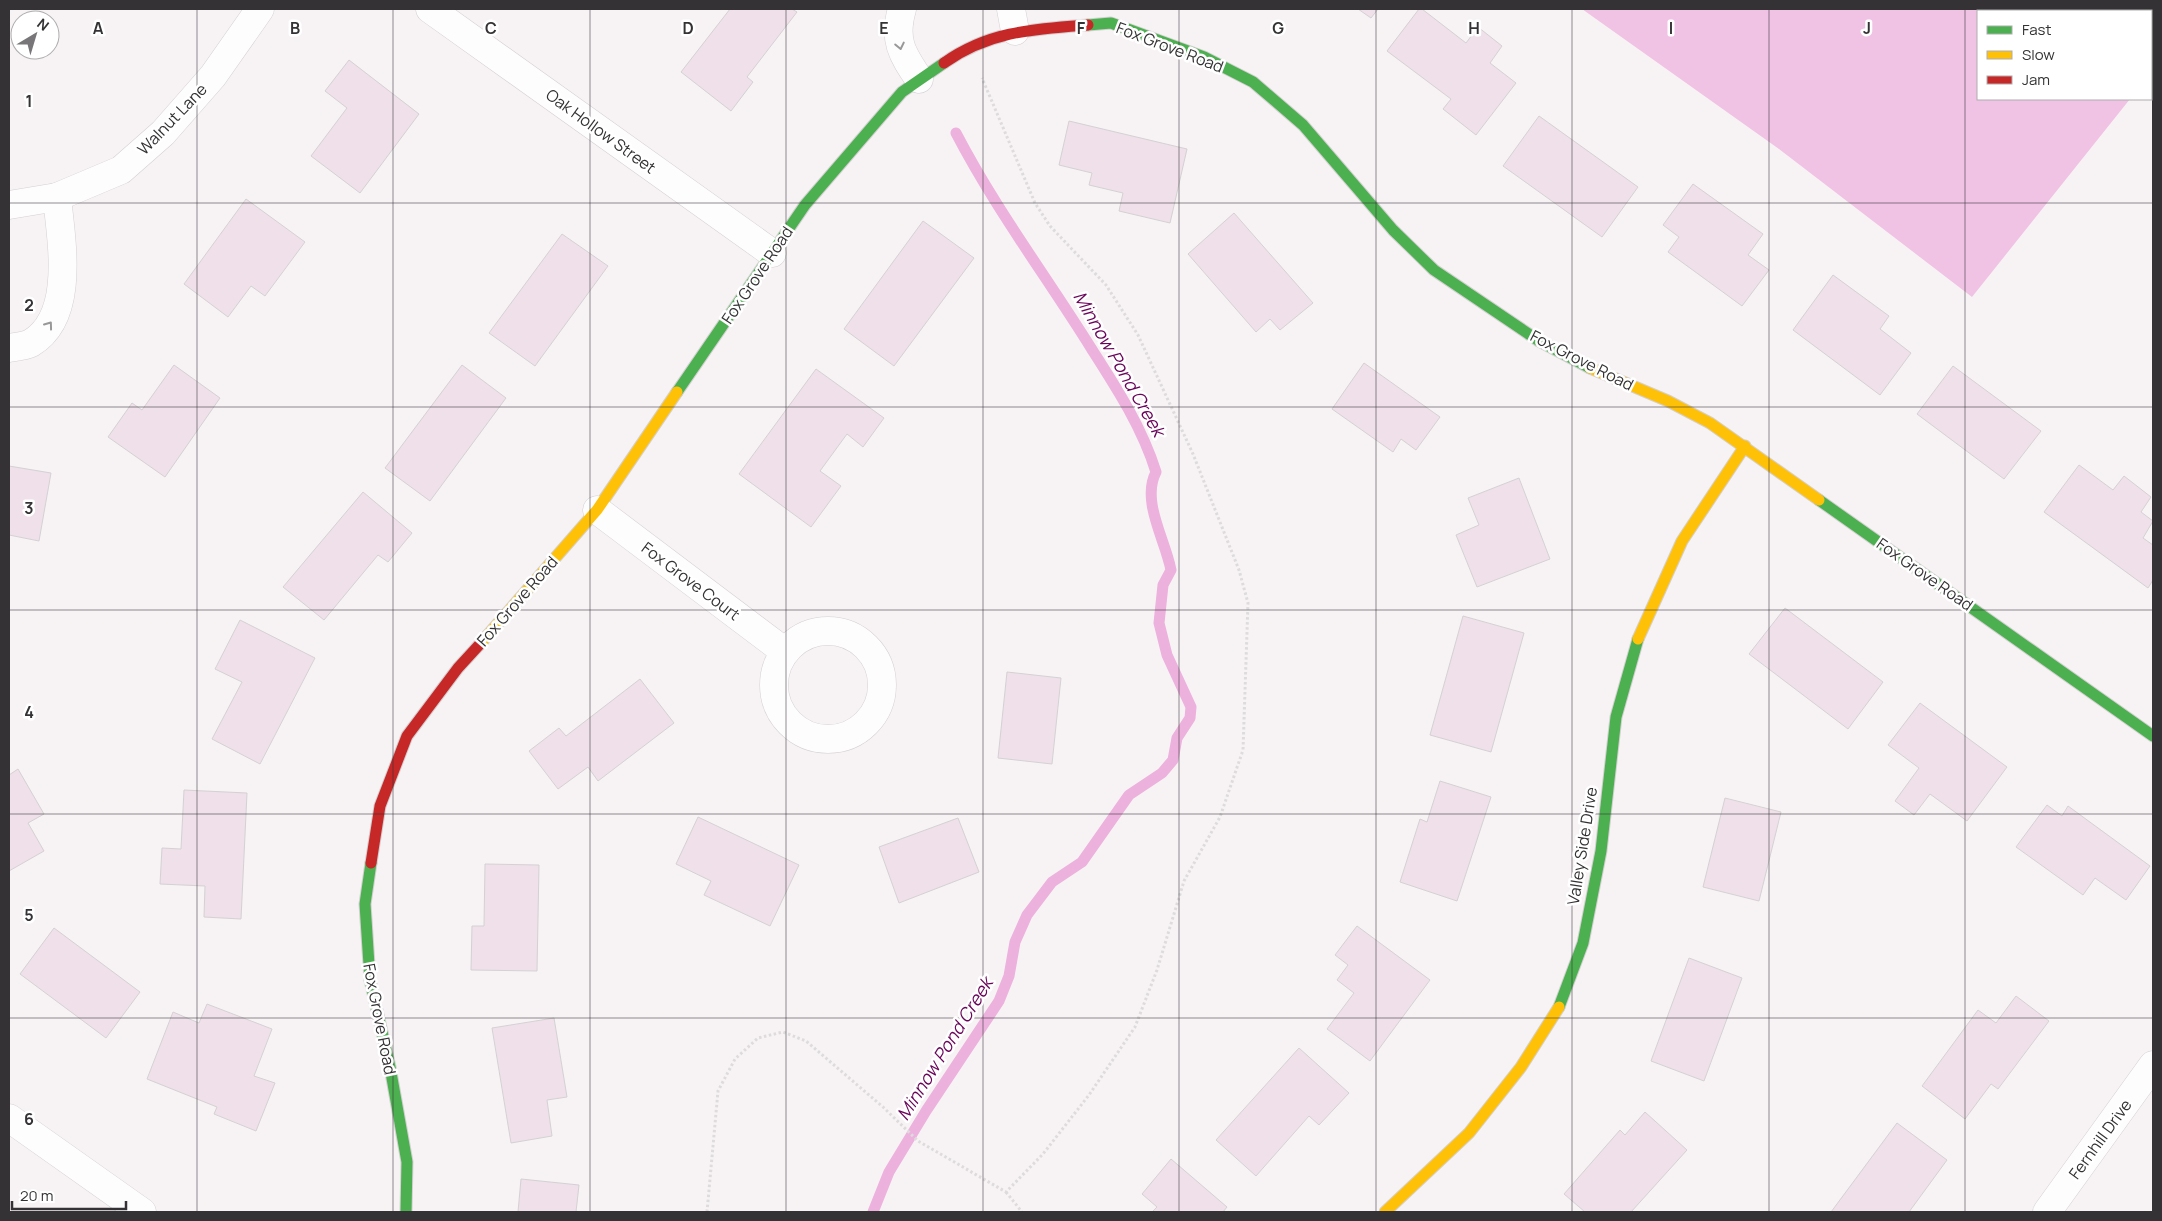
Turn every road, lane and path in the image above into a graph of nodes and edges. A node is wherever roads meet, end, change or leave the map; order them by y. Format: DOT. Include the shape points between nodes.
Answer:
graph roads {
  1 [pos="260,9"];
  2 [pos="430,9"];
  3 [pos="902,9"];
  4 [pos="1013,20"];
  5 [pos="974,45"];
  6 [pos="919,79"];
  7 [pos="57,197"];
  8 [pos="9,205"];
  9 [pos="772,254"];
  10 [pos="9,348"];
  11 [pos="1745,446"];
  12 [pos="597,510"];
  13 [pos="784,651"];
  14 [pos="2153,736"];
  15 [pos="2153,1065"];
  16 [pos="9,1118"];
  17 [pos="1006,1192"];
  18 [pos="142,1212"];
  19 [pos="406,1212"];
  20 [pos="707,1212"];
  21 [pos="1022,1212"];
  22 [pos="1385,1212"];
  23 [pos="2047,1212"];
  1 -- 7 [label="street, Walnut Lane" via="213,76 163,133 121,170"];
  2 -- 9 [label="street, Oak Hollow Street"];
  3 -- 6 [label="street, one-way" via="897,33 902,55"];
  4 -- 5 [label="street, Fox Grove Road"];
  4 -- 11 [label="street, Fox Grove Road" via="1111,23 1204,57 1253,82 1303,125 1393,230 1434,270 1539,341 1710,423"];
  5 -- 6 [label="street, Fox Grove Road"];
  5 -- 17 [label="path" via="976,64 1035,203 1050,226 1106,285 1138,335 1193,454 1239,570 1248,603 1244,750 1220,817 1184,882 1157,970 1135,1027 1084,1102 1026,1174"];
  6 -- 9 [label="street, Fox Grove Road" via="902,92 805,205"];
  7 -- 8 [label="street, Walnut Lane"];
  10 -- 7 [label="street, one-way" via="30,344 52,325 61,294 62,257"];
  9 -- 12 [label="street, Fox Grove Road"];
  11 -- 14 [label="street, Fox Grove Road"];
  11 -- 22 [label="street, Valley Side Drive" via="1682,541 1640,632 1616,717 1601,851 1583,943 1562,1003 1521,1067 1468,1133"];
  12 -- 13 [label="street, Fox Grove Court"];
  12 -- 19 [label="street, Fox Grove Road" via="458,668 406,736 380,806 365,904 370,980 390,1067 406,1162"];
  15 -- 23 [label="street, Fernhill Drive"];
  16 -- 18 [label="street"];
  17 -- 20 [label="path" via="918,1142 883,1107 806,1041 783,1032 758,1038 735,1059 718,1091"];
  17 -- 21 [label="path"];
}
